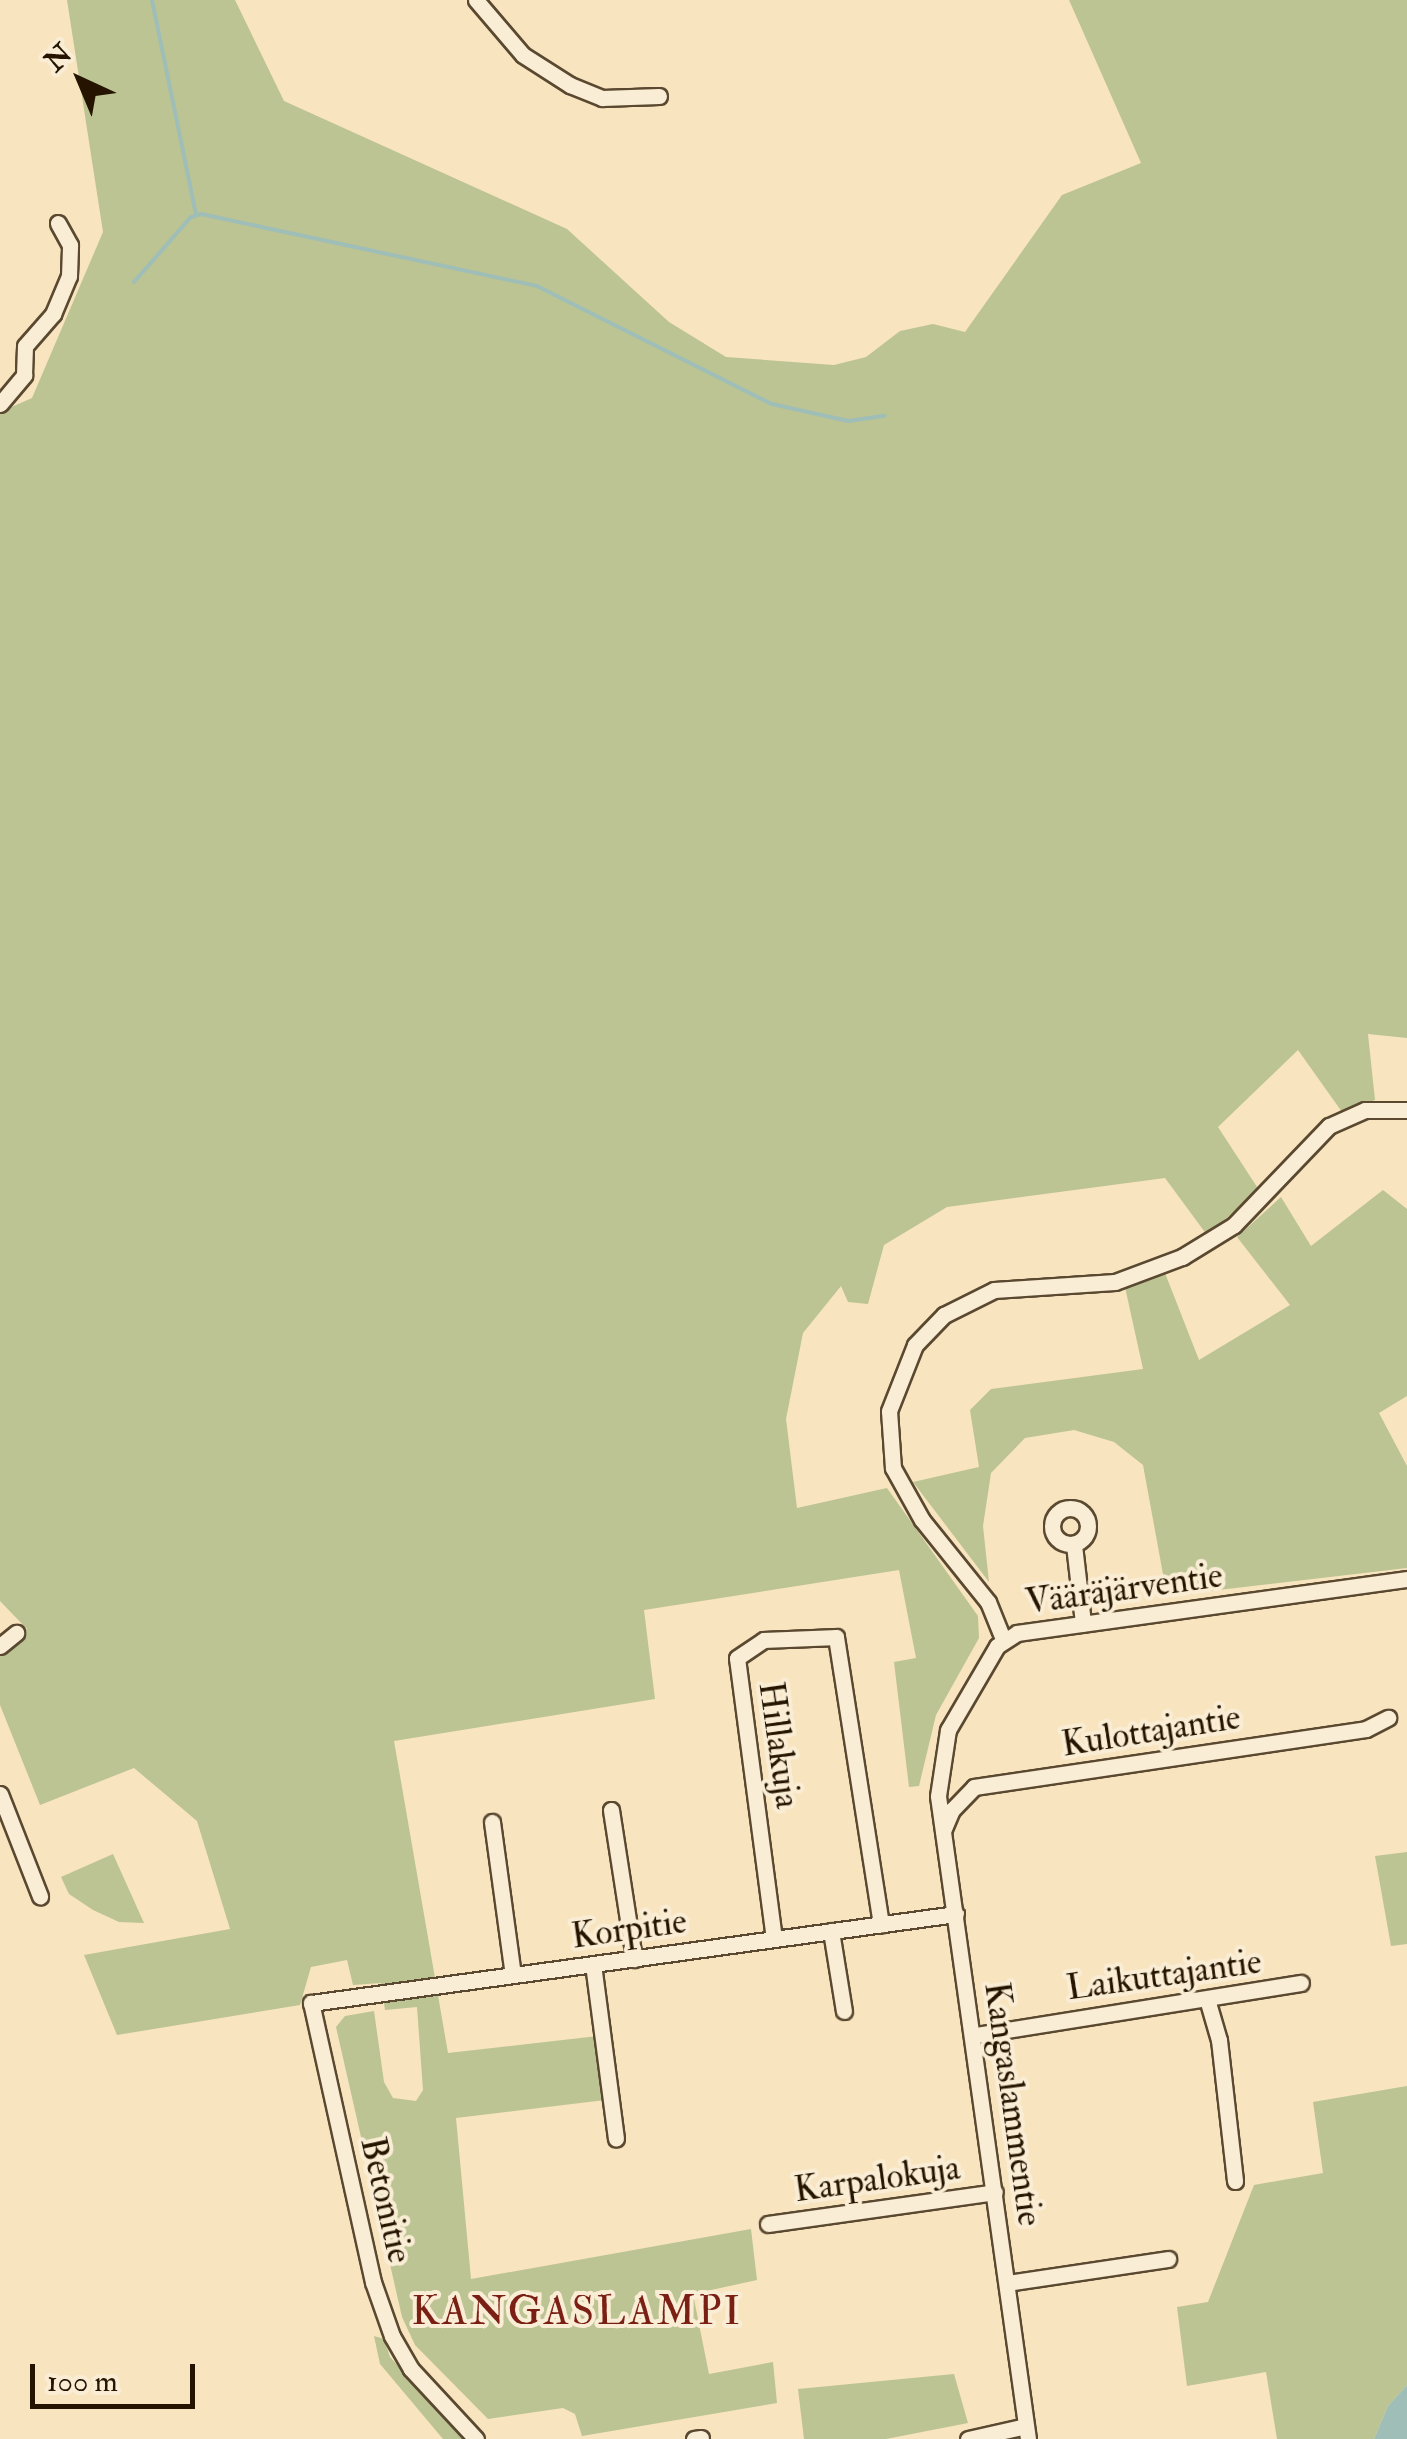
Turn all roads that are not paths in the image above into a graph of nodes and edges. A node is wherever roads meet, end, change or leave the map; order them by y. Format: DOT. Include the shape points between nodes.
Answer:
graph roads {
  1 [pos="476,0"];
  2 [pos="659,96"];
  3 [pos="58,223"];
  4 [pos="0,404"];
  5 [pos="1407,1110"];
  6 [pos="1074,1544"];
  7 [pos="1407,1578"];
  8 [pos="1083,1623"];
  9 [pos="16,1634"];
  10 [pos="1003,1640"];
  11 [pos="0,1646"];
  12 [pos="1388,1718"];
  13 [pos="936,1777"];
  14 [pos="0,1794"];
  15 [pos="611,1810"];
  16 [pos="492,1822"];
  17 [pos="943,1831"];
  18 [pos="40,1896"];
  19 [pos="956,1914"];
  20 [pos="881,1924"];
  21 [pos="832,1931"];
  22 [pos="774,1939"];
  23 [pos="634,1958"];
  24 [pos="593,1964"];
  25 [pos="512,1975"];
  26 [pos="1301,1983"];
  27 [pos="1208,1998"];
  28 [pos="311,2003"];
  29 [pos="844,2004"];
  30 [pos="976,2035"];
  31 [pos="616,2138"];
  32 [pos="1235,2181"];
  33 [pos="995,2192"];
  34 [pos="768,2224"];
  35 [pos="1168,2259"];
  36 [pos="1006,2283"];
  37 [pos="1027,2433"];
  38 [pos="476,2439"];
  39 [pos="968,2439"];
  1 -- 2 [label="street" via="523,54 570,84 602,98"];
  3 -- 4 [label="street" via="70,245 69,276 52,314 25,346 24,374"];
  5 -- 10 [label="street" via="1365,1110 1329,1126 1234,1225 1182,1257 1115,1282 994,1290 944,1315 915,1346 889,1411 893,1468 922,1520 988,1602"];
  6 -- 8 [label="street"];
  7 -- 8 [label="street, Vääräjärventie"];
  8 -- 10 [label="street, Vääräjärventie"];
  9 -- 11 [label="street"];
  10 -- 13 [label="street, Vääräjärventie" via="954,1717"];
  12 -- 17 [label="street, Kulottajantie" via="1366,1730 974,1788"];
  13 -- 17 [label="street, Kangaslammentie"];
  14 -- 18 [label="street"];
  15 -- 23 [label="street"];
  16 -- 25 [label="street"];
  17 -- 19 [label="street, Kangaslammentie"];
  19 -- 20 [label="street, Korpitie"];
  19 -- 30 [label="street, Kangaslammentie"];
  20 -- 21 [label="street, Korpitie"];
  20 -- 22 [label="street, Hillakuja" via="836,1637 764,1640 737,1658"];
  21 -- 22 [label="street, Korpitie"];
  21 -- 29 [label="street"];
  22 -- 23 [label="street, Korpitie"];
  23 -- 24 [label="street, Korpitie"];
  24 -- 25 [label="street, Korpitie"];
  24 -- 31 [label="street"];
  25 -- 28 [label="street, Korpitie"];
  26 -- 27 [label="street, Laikuttajantie"];
  27 -- 30 [label="street, Laikuttajantie"];
  27 -- 32 [label="street"];
  28 -- 38 [label="street, Betonitie" via="373,2282 392,2336 410,2369"];
  30 -- 33 [label="street, Kangaslammentie"];
  33 -- 34 [label="street, Karpalokuja"];
  33 -- 36 [label="street, Kangaslammentie"];
  35 -- 36 [label="street"];
  36 -- 37 [label="street, Kangaslammentie"];
  37 -- 39 [label="street"];
}
